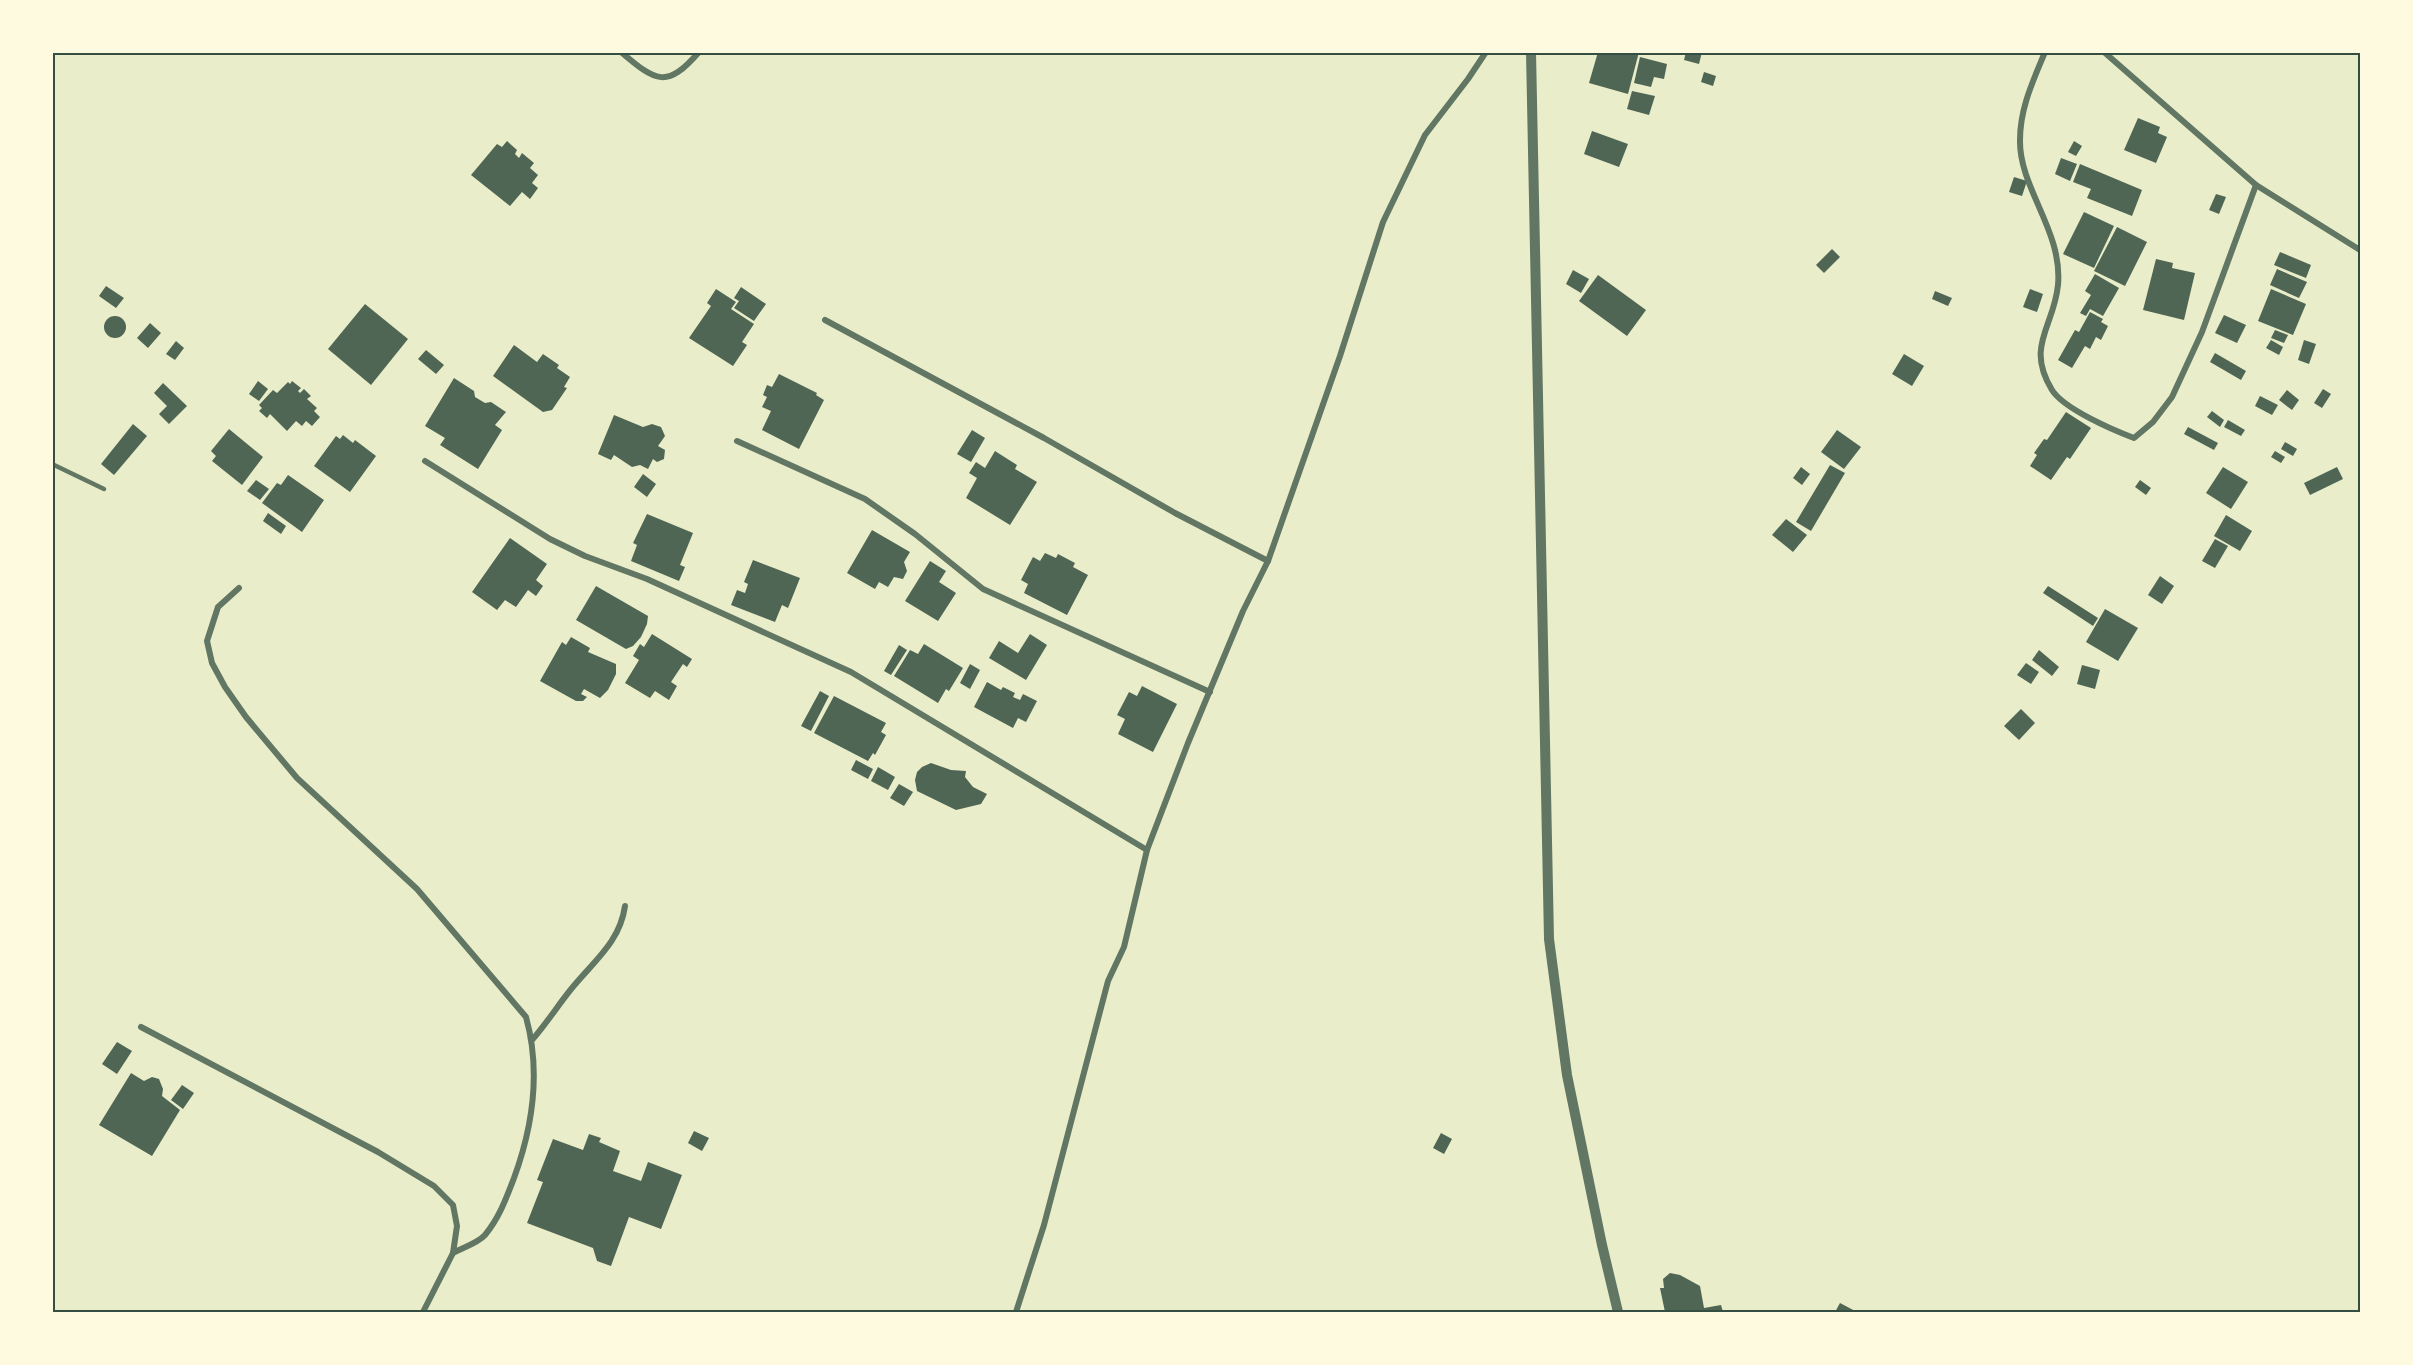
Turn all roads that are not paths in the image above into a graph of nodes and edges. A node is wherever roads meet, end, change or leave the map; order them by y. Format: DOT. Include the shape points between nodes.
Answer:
graph roads {
  1 [pos="621,52"];
  2 [pos="699,52"];
  3 [pos="1486,52"];
  4 [pos="1531,52"];
  5 [pos="2045,52"];
  6 [pos="2104,52"];
  7 [pos="2256,185"];
  8 [pos="2361,250"];
  9 [pos="825,320"];
  10 [pos="737,441"];
  11 [pos="425,461"];
  12 [pos="52,464"];
  13 [pos="104,489"];
  14 [pos="1268,561"];
  15 [pos="239,588"];
  16 [pos="1210,692"];
  17 [pos="1147,850"];
  18 [pos="625,906"];
  19 [pos="141,1027"];
  20 [pos="532,1040"];
  21 [pos="453,1253"];
  22 [pos="423,1312"];
  23 [pos="1016,1312"];
  24 [pos="1618,1312"];
  1 -- 2 [label="street" via="654,76 669,78 684,70"];
  3 -- 14 [label="street" via="1425,135 1383,222"];
  4 -- 24 [label="street" via="1549,939 1567,1075"];
  5 -- 7 [label="street" via="2024,104 2020,140 2022,164 2056,252 2058,285 2039,351 2042,370 2053,392 2105,427 2134,438 2172,397 2202,332"];
  6 -- 7 [label="street"];
  7 -- 8 [label="street"];
  9 -- 14 [label="street"];
  10 -- 16 [label="street" via="865,499 983,589"];
  11 -- 17 [label="street" via="550,539 851,672"];
  12 -- 13 [label="lane"];
  14 -- 16 [label="street"];
  15 -- 20 [label="street" via="218,608 207,641 212,663 225,687 297,778 417,889 526,1017"];
  16 -- 17 [label="street"];
  17 -- 23 [label="street" via="1124,947 1108,981 1044,1225"];
  18 -- 20 [label="street" via="622,923 597,962 572,987"];
  19 -- 21 [label="street" via="378,1152 434,1186 453,1205 457,1226"];
  20 -- 21 [label="street" via="532,1119 506,1200 483,1237"];
  21 -- 22 [label="street"];
}
